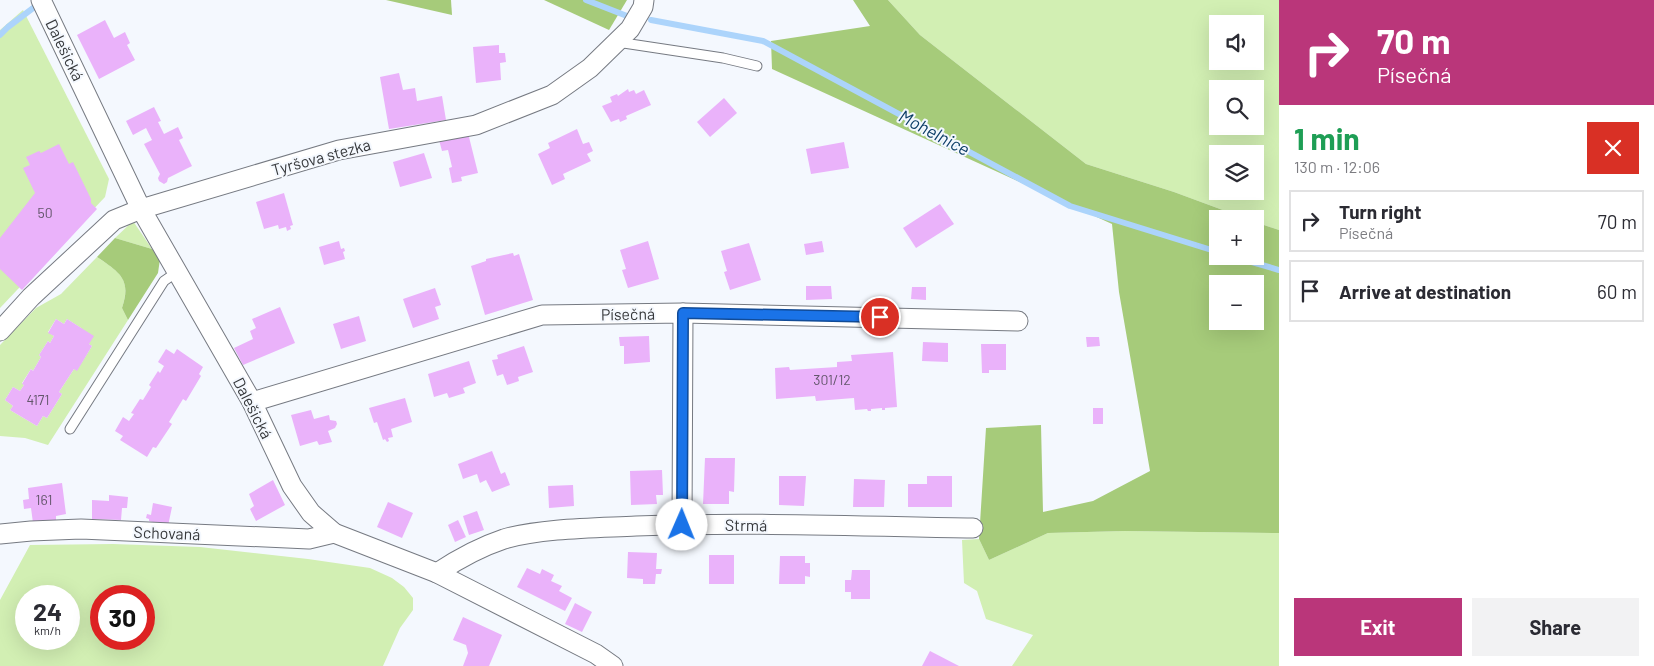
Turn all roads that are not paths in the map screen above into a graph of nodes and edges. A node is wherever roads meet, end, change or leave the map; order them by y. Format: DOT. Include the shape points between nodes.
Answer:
graph roads {
  1 [pos="41,0"];
  2 [pos="644,0"];
  3 [pos="617,42"];
  4 [pos="757,66"];
  5 [pos="141,209"];
  6 [pos="177,272"];
  7 [pos="683,313"];
  8 [pos="1018,321"];
  9 [pos="0,331"];
  10 [pos="252,402"];
  11 [pos="70,429"];
  12 [pos="682,525"];
  13 [pos="973,528"];
  14 [pos="334,533"];
  15 [pos="0,534"];
  16 [pos="437,573"];
  17 [pos="613,666"];
  1 -- 5 [label="street, Dalešická"];
  2 -- 3 [label="street, Tyršova stezka" via="630,29"];
  3 -- 4 [label="lane"];
  3 -- 5 [label="street, Tyršova stezka" via="590,68 552,95 476,125 339,150"];
  5 -- 6 [label="street, Dalešická"];
  5 -- 9 [label="street, Tyršova stezka" via="114,220 30,297"];
  6 -- 10 [label="street, Dalešická"];
  6 -- 11 [label="lane" via="164,281"];
  7 -- 8 [label="street, Písečná"];
  7 -- 10 [label="street, Písečná" via="542,315"];
  7 -- 12 [label="street"];
  10 -- 14 [label="street, Dalešická" via="292,486 311,512"];
  12 -- 13 [label="street, Strmá"];
  12 -- 16 [label="street, Strmá" via="595,528 505,539 462,557"];
  14 -- 15 [label="street, Schovaná" via="309,539 81,529"];
  14 -- 16 [label="street, Dalešická"];
  16 -- 17 [label="street, Dalešická" via="596,654"];
}
